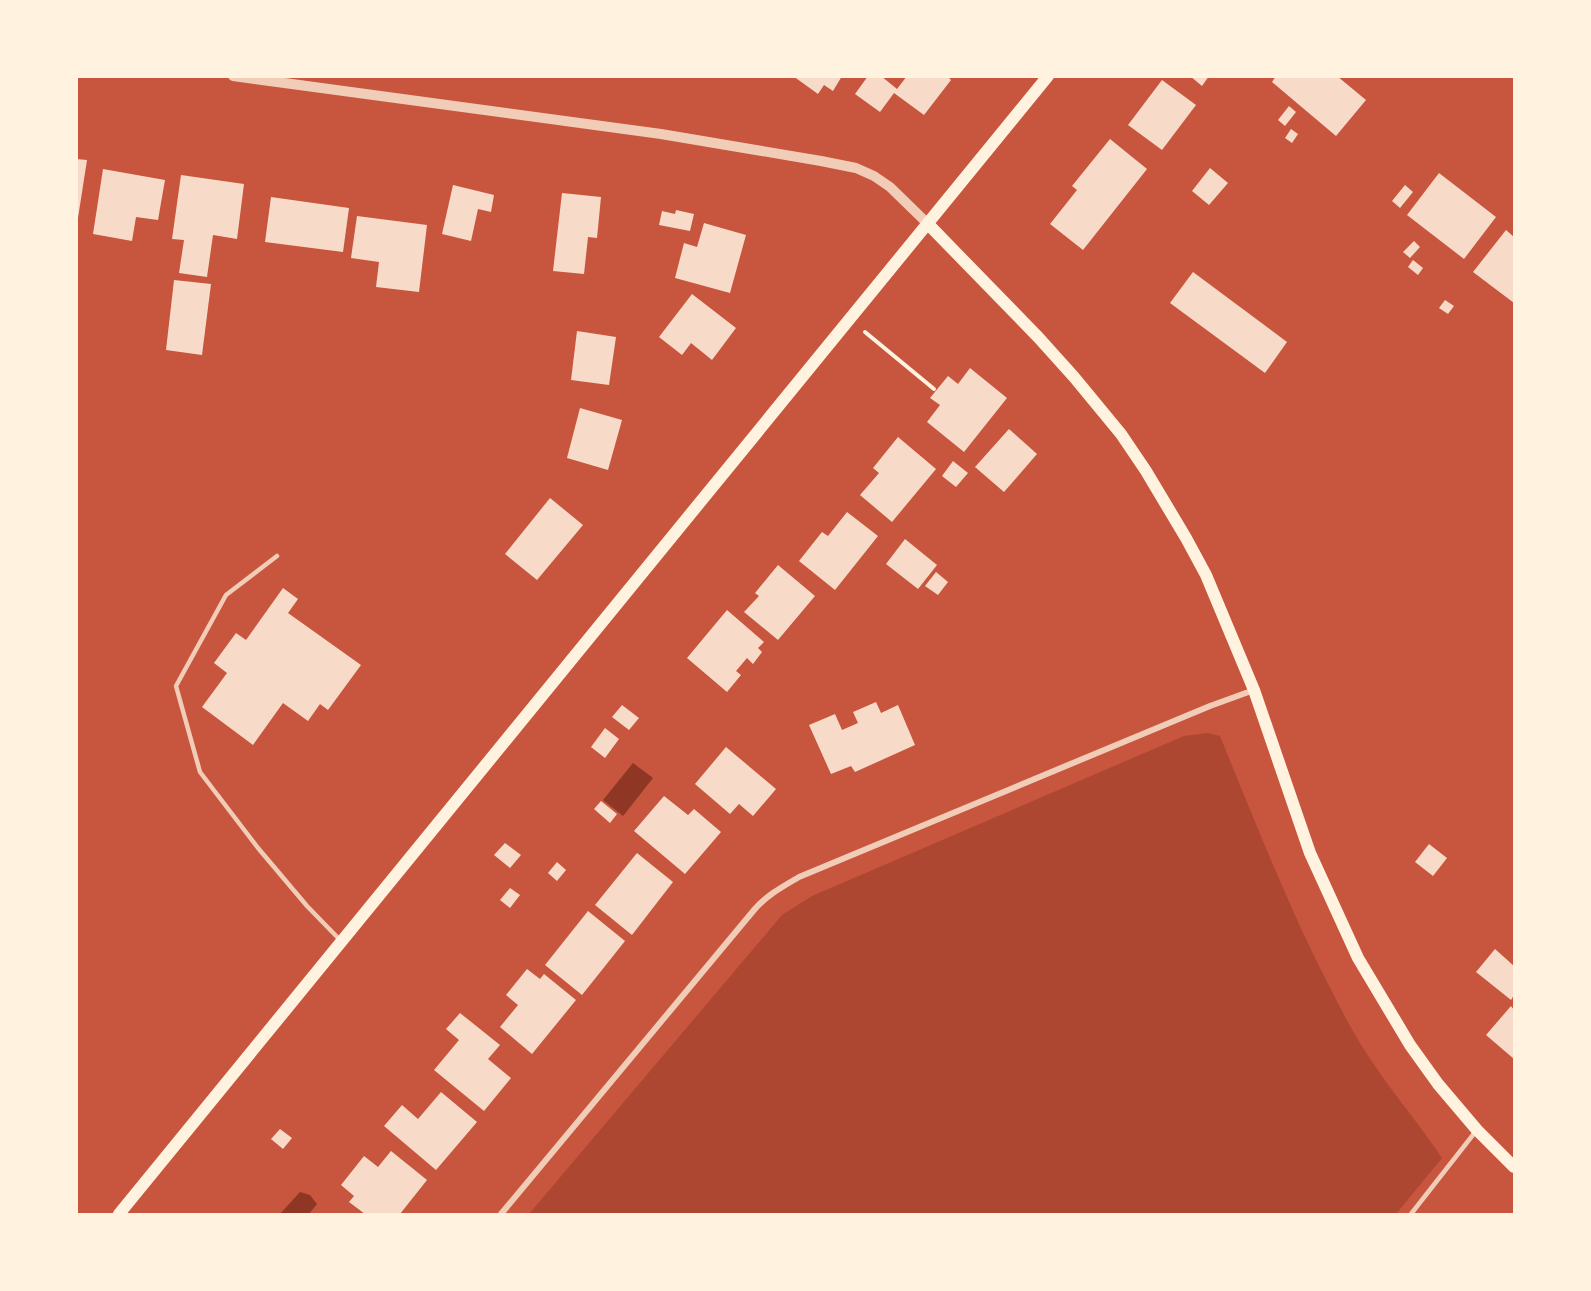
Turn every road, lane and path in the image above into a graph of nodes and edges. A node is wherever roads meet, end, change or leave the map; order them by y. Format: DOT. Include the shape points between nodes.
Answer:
graph roads {
  1 [pos="233,76"];
  2 [pos="1048,76"];
  3 [pos="928,224"];
  4 [pos="850,320"];
  5 [pos="934,389"];
  6 [pos="278,556"];
  7 [pos="1254,690"];
  8 [pos="341,941"];
  9 [pos="1477,1130"];
  10 [pos="1515,1167"];
  11 [pos="119,1215"];
  12 [pos="501,1215"];
  13 [pos="1411,1215"];
  1 -- 3 [label="street" via="661,134 856,168 890,187"];
  2 -- 3 [label="main road"];
  3 -- 4 [label="main road"];
  3 -- 7 [label="main road" via="1038,337 1121,434 1206,574"];
  4 -- 5 [label="path"];
  4 -- 8 [label="main road"];
  6 -- 8 [label="lane" via="226,595 176,686 200,772 258,848"];
  7 -- 9 [label="main road" via="1310,853 1358,958 1410,1045"];
  7 -- 12 [label="street" via="809,873 774,891 754,910"];
  8 -- 11 [label="main road"];
  9 -- 10 [label="main road"];
  9 -- 13 [label="lane"];
}
